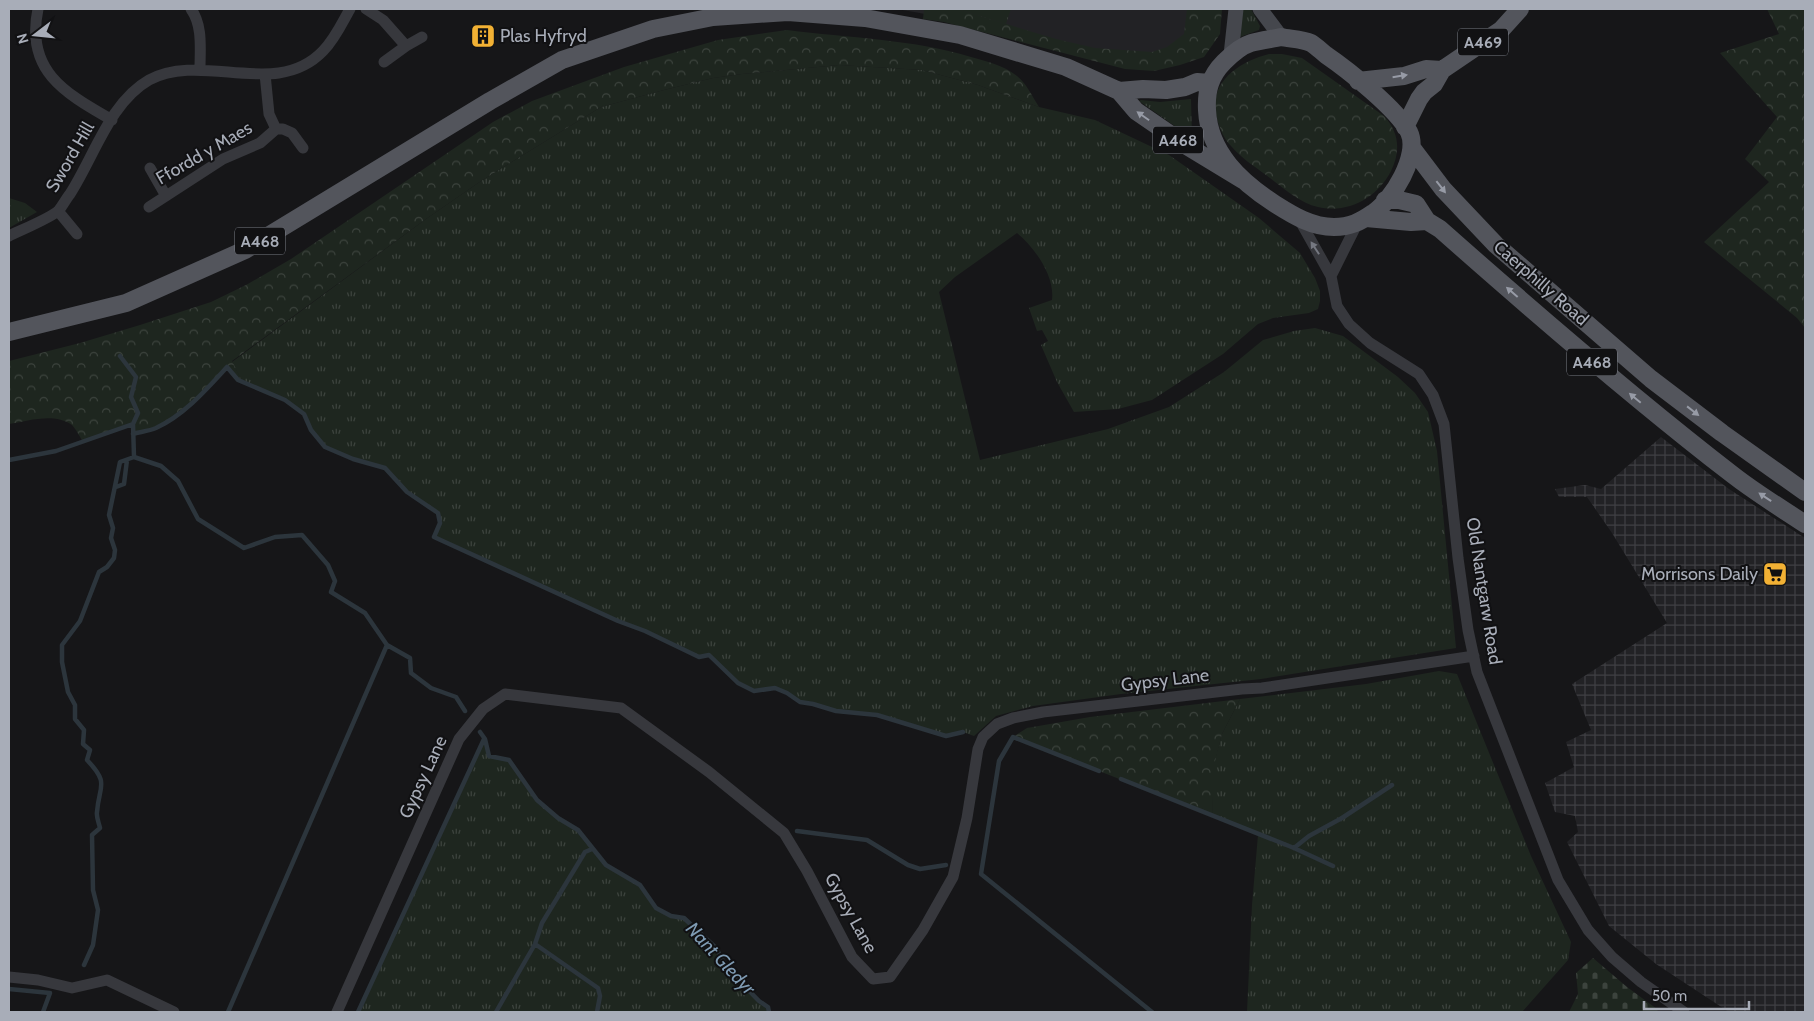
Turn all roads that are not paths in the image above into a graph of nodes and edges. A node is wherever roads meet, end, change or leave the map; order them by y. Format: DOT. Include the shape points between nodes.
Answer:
graph roads {
  1 [pos="38,9"];
  2 [pos="191,9"];
  3 [pos="350,9"];
  4 [pos="366,9"];
  5 [pos="1236,9"];
  6 [pos="1260,9"];
  7 [pos="1520,9"];
  8 [pos="422,37"];
  9 [pos="1281,37"];
  10 [pos="406,46"];
  11 [pos="1231,55"];
  12 [pos="384,62"];
  13 [pos="200,69"];
  14 [pos="1442,70"];
  15 [pos="265,74"];
  16 [pos="1358,81"];
  17 [pos="1210,83"];
  18 [pos="1119,91"];
  19 [pos="112,120"];
  20 [pos="1405,127"];
  21 [pos="276,129"];
  22 [pos="303,148"];
  23 [pos="1412,148"];
  24 [pos="150,168"];
  25 [pos="1243,180"];
  26 [pos="166,196"];
  27 [pos="1385,200"];
  28 [pos="149,207"];
  29 [pos="58,211"];
  30 [pos="1299,219"];
  31 [pos="1362,221"];
  32 [pos="1427,221"];
  33 [pos="77,234"];
  34 [pos="9,236"];
  35 [pos="1332,276"];
  36 [pos="9,332"];
  37 [pos="1805,492"];
  38 [pos="1805,524"];
  39 [pos="1474,656"];
  40 [pos="9,977"];
  41 [pos="174,1012"];
  42 [pos="337,1012"];
  43 [pos="1684,1012"];
  1 -- 19 [label="street" via="35,38 52,78 75,99"];
  2 -- 13 [label="street" via="199,30"];
  3 -- 15 [label="street" via="322,53 285,72"];
  4 -- 10 [label="street" via="383,20"];
  5 -- 11 [label="main road"];
  6 -- 9 [label="main road"];
  7 -- 14 [label="main road, A469" via="1501,30"];
  8 -- 10 [label="street"];
  9 -- 11 [label="main road" via="1250,43"];
  9 -- 16 [label="main road" via="1311,43"];
  10 -- 12 [label="street"];
  11 -- 17 [label="main road" via="1212,75"];
  13 -- 15 [label="street"];
  13 -- 19 [label="street, Sword Hill" via="164,73 149,80 125,99"];
  16 -- 14 [label="main road, A469, one-way" via="1404,76 1426,69"];
  14 -- 20 [label="main road, A469" via="1419,99"];
  15 -- 21 [label="street, Ffordd y Maes" via="269,114"];
  16 -- 20 [label="main road" via="1385,103"];
  17 -- 18 [label="main road, A468" via="1197,82 1166,90"];
  17 -- 25 [label="main road" via="1206,97 1208,126 1219,151"];
  25 -- 18 [label="main road, A468, one-way" via="1136,111"];
  18 -- 36 [label="main road, A468" via="1066,67 960,35 865,18 788,12 714,17 653,29 562,60 245,250 126,303"];
  19 -- 29 [label="street, Sword Hill"];
  20 -- 23 [label="main road, Caerphilly Road" via="1410,133"];
  21 -- 22 [label="street, Ffordd y Maes" via="292,133"];
  21 -- 26 [label="street, Ffordd y Maes" via="260,143 223,159"];
  23 -- 27 [label="main road" via="1402,180"];
  23 -- 37 [label="main road, Caerphilly Road / A468, one-way" via="1443,189 1496,245 1651,379"];
  24 -- 26 [label="street"];
  25 -- 30 [label="main road"];
  26 -- 28 [label="street, Ffordd y Maes"];
  27 -- 31 [label="main road"];
  27 -- 32 [label="main road, Caerphilly Road / A468" via="1416,204"];
  29 -- 33 [label="street"];
  29 -- 34 [label="street, Sword Hill"];
  30 -- 31 [label="main road" via="1333,228"];
  35 -- 30 [label="street, Old Nantgarw Road, one-way"];
  31 -- 32 [label="main road"];
  31 -- 35 [label="street"];
  38 -- 32 [label="main road, Caerphilly Road / A468, one-way" via="1666,424"];
  35 -- 39 [label="street, Old Nantgarw Road" via="1337,306 1349,324 1370,343 1420,374 1439,408 1444,424 1458,558"];
  39 -- 42 [label="street, Gypsy Lane" via="1262,688 1043,712 997,724 983,737 978,748 967,818 953,877 923,930 890,977 872,980 852,958 808,870 784,833 710,772 620,708 505,694 483,709 459,739"];
  39 -- 43 [label="street, Old Nantgarw Road" via="1493,715 1566,896 1588,930 1624,969"];
  40 -- 41 [label="street" via="72,988 107,980"];
}
